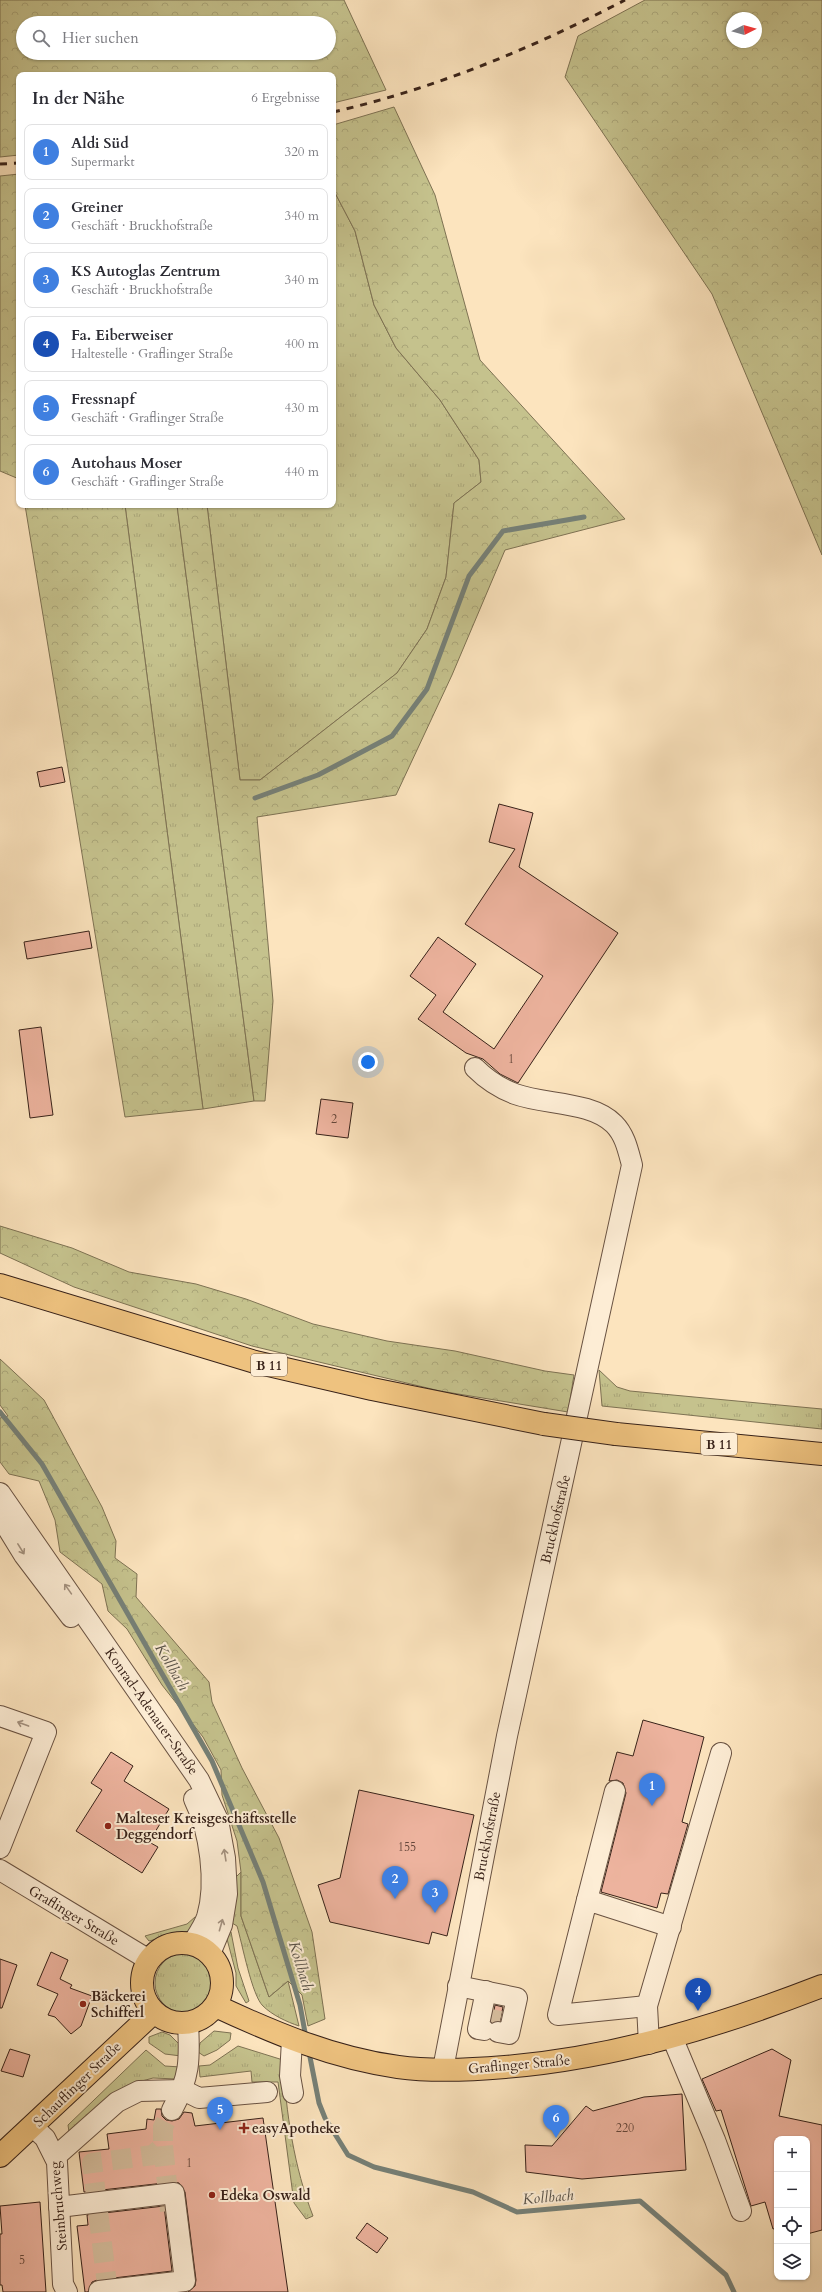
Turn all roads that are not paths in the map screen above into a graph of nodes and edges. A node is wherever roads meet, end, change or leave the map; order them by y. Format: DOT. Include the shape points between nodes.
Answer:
graph roads {
  1 [pos="475,1068"];
  2 [pos="0,1285"];
  3 [pos="822,1454"];
  4 [pos="0,1493"];
  5 [pos="0,1516"];
  6 [pos="0,1716"];
  7 [pos="721,1754"];
  8 [pos="615,1791"];
  9 [pos="0,1848"];
  10 [pos="0,1870"];
  11 [pos="587,1900"];
  12 [pos="671,1926"];
  13 [pos="201,1949"];
  14 [pos="149,1960"];
  15 [pos="458,1986"];
  16 [pos="822,1986"];
  17 [pos="216,2006"];
  18 [pos="647,2006"];
  19 [pos="154,2012"];
  20 [pos="494,2015"];
  21 [pos="188,2023"];
  22 [pos="672,2037"];
  23 [pos="292,2040"];
  24 [pos="649,2044"];
  25 [pos="443,2069"];
  26 [pos="183,2090"];
  27 [pos="267,2092"];
  28 [pos="292,2093"];
  29 [pos="172,2110"];
  30 [pos="33,2127"];
  31 [pos="0,2156"];
  32 [pos="54,2157"];
  33 [pos="60,2207"];
  34 [pos="741,2211"];
  35 [pos="99,2291"];
  36 [pos="67,2292"];
  1 -- 15 [label="street, Bruckhofstraße" via="488,1081 516,1094 600,1113 614,1124 625,1139 632,1165 507,1736"];
  2 -- 3 [label="main road, B 11, bridge" via="255,1362 372,1390 544,1424 616,1434"];
  13 -- 4 [label="street, Konrad-Adenauer-Straße, one-way" via="222,1925 227,1894 225,1858 218,1820 199,1780"];
  5 -- 13 [label="street, Konrad-Adenauer-Straße, one-way" via="24,1555 135,1706 185,1780 200,1811 206,1832 213,1890"];
  9 -- 6 [label="street, one-way" via="46,1732"];
  7 -- 12 [label="street"];
  8 -- 11 [label="street"];
  10 -- 14 [label="street, Graflinger Straße"];
  11 -- 12 [label="street"];
  11 -- 18 [label="street" via="558,2015"];
  12 -- 18 [label="street"];
  13 -- 14 [label="main road" via="171,1944 158,1950"];
  13 -- 17 [label="main road" via="218,1965 222,1979 222,1993"];
  14 -- 19 [label="main road" via="143,1973 142,1987 146,2001"];
  15 -- 20 [label="street"];
  15 -- 25 [label="street, Bruckhofstraße"];
  16 -- 22 [label="main road, Graflinger Straße" via="752,2014"];
  17 -- 21 [label="main road" via="205,2016"];
  17 -- 23 [label="main road, Graflinger Straße"];
  18 -- 24 [label="street"];
  19 -- 21 [label="main road" via="166,2020 179,2024"];
  19 -- 30 [label="main road, Schauflinger Straße"];
  21 -- 26 [label="street" via="190,2061"];
  22 -- 24 [label="main road, Graflinger Straße"];
  22 -- 34 [label="street" via="715,2140"];
  23 -- 25 [label="main road, Graflinger Straße" via="398,2067"];
  23 -- 28 [label="street"];
  24 -- 25 [label="main road, Graflinger Straße" via="555,2063 481,2069"];
  26 -- 27 [label="street" via="199,2098"];
  26 -- 29 [label="street"];
  26 -- 32 [label="street" via="139,2091 118,2102"];
  30 -- 31 [label="main road, Schauflinger Straße"];
  30 -- 32 [label="street, Steinbruchweg" via="45,2138"];
  32 -- 33 [label="street, Steinbruchweg" via="57,2162"];
  33 -- 35 [label="street" via="174,2193 185,2281"];
  33 -- 36 [label="street, Steinbruchweg" via="63,2284"];
}
